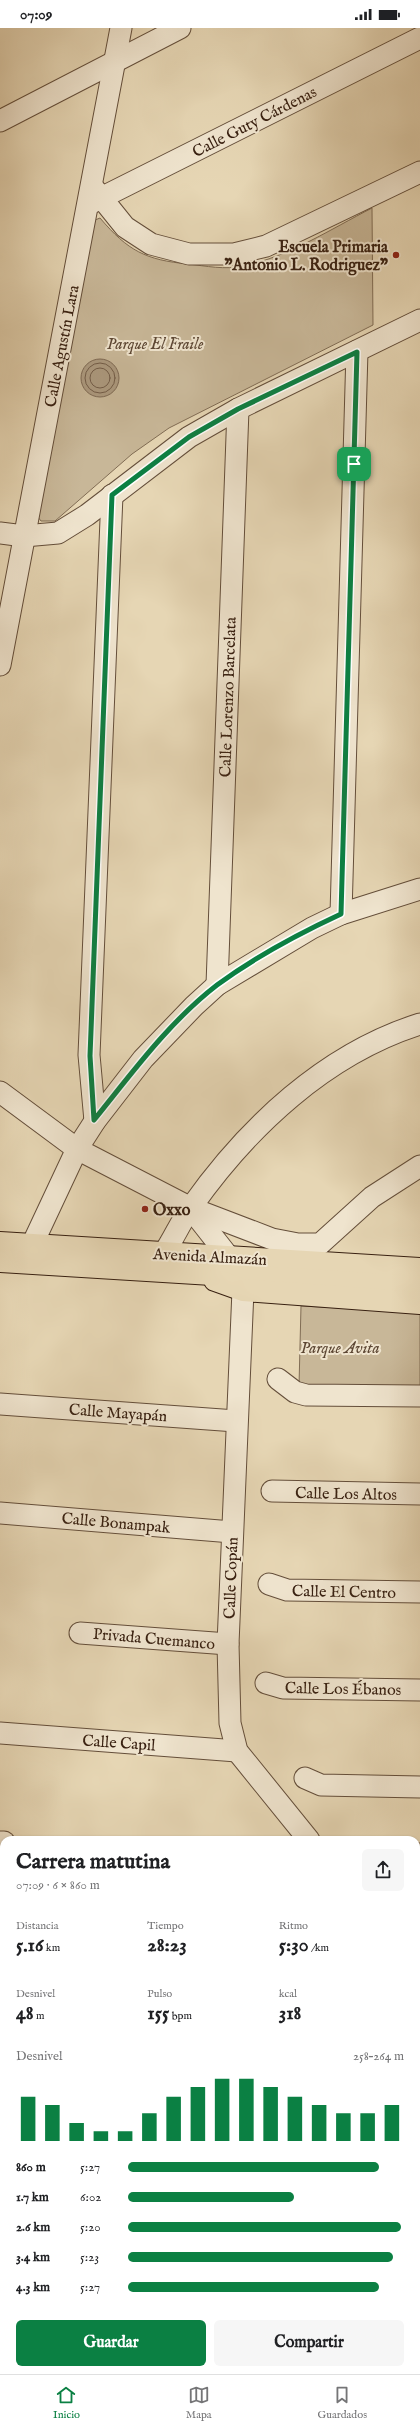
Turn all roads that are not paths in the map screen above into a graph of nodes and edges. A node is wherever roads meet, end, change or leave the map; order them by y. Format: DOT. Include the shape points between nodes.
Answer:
graph roads {
  1 [pos="121,28"];
  2 [pos="180,28"];
  3 [pos="420,38"];
  4 [pos="114,61"];
  5 [pos="0,121"];
  6 [pos="420,172"];
  7 [pos="94,196"];
  8 [pos="420,320"];
  9 [pos="357,352"];
  10 [pos="238,409"];
  11 [pos="112,495"];
  12 [pos="0,533"];
  13 [pos="24,536"];
  14 [pos="0,665"];
  15 [pos="420,889"];
  16 [pos="341,914"];
  17 [pos="217,985"];
  18 [pos="420,1024"];
  19 [pos="0,1092"];
  20 [pos="94,1120"];
  21 [pos="77,1149"];
  22 [pos="420,1166"];
  23 [pos="190,1208"];
  24 [pos="0,1243"];
  25 [pos="32,1245"];
  26 [pos="164,1253"];
  27 [pos="231,1256"];
  28 [pos="0,1261"];
  29 [pos="420,1269"];
  30 [pos="249,1280"];
  31 [pos="420,1287"];
  32 [pos="420,1303"];
  33 [pos="278,1378"];
  34 [pos="420,1396"];
  35 [pos="0,1404"];
  36 [pos="236,1421"];
  37 [pos="272,1492"];
  38 [pos="420,1494"];
  39 [pos="0,1513"];
  40 [pos="232,1532"];
  41 [pos="270,1584"];
  42 [pos="420,1592"];
  43 [pos="80,1633"];
  44 [pos="228,1644"];
  45 [pos="266,1683"];
  46 [pos="420,1690"];
  47 [pos="0,1732"];
  48 [pos="237,1751"];
  49 [pos="306,1778"];
  50 [pos="420,1787"];
  51 [pos="306,1836"];
  1 -- 4 [label="street, Calle Agustín Lara"];
  2 -- 4 [label="street"];
  3 -- 7 [label="street, Calle Guty Cárdenas"];
  4 -- 5 [label="street"];
  4 -- 7 [label="street, Calle Agustín Lara"];
  6 -- 7 [label="street" via="266,246 234,254 190,254 151,244 126,227"];
  7 -- 13 [label="street, Calle Agustín Lara"];
  8 -- 9 [label="street"];
  9 -- 10 [label="street"];
  9 -- 16 [label="street"];
  10 -- 11 [label="street" via="167,452"];
  10 -- 17 [label="street, Calle Lorenzo Barcelata"];
  11 -- 13 [label="street" via="58,532"];
  11 -- 20 [label="street" via="90,1056"];
  12 -- 13 [label="street"];
  13 -- 14 [label="street, Calle Agustín Lara"];
  15 -- 16 [label="street"];
  16 -- 17 [label="street" via="285,942"];
  17 -- 20 [label="street" via="142,1059"];
  18 -- 23 [label="street" via="379,1040 293,1095 238,1146"];
  19 -- 21 [label="street"];
  20 -- 21 [label="street"];
  21 -- 23 [label="street"];
  21 -- 25 [label="street"];
  22 -- 23 [label="street" via="372,1197 320,1244 298,1244 272,1239"];
  23 -- 26 [label="street"];
  23 -- 27 [label="street"];
  24 -- 25 [label="main road, Avenida Almazán"];
  25 -- 26 [label="main road, Avenida Almazán"];
  26 -- 27 [label="main road, Avenida Almazán"];
  27 -- 29 [label="main road, Avenida Almazán"];
  28 -- 30 [label="main road, Avenida Almazán" via="191,1272"];
  30 -- 31 [label="main road, Avenida Almazán"];
  30 -- 32 [label="main road"];
  30 -- 36 [label="street, Calle Copán"];
  33 -- 34 [label="street" via="285,1386 306,1395"];
  35 -- 36 [label="street, Calle Mayapán"];
  36 -- 40 [label="street, Calle Copán"];
  37 -- 38 [label="street, Calle Los Altos"];
  39 -- 40 [label="street, Calle Bonampak"];
  40 -- 44 [label="street, Calle Copán"];
  41 -- 42 [label="street, Calle El Centro" via="286,1590"];
  43 -- 44 [label="street, Privada Cuemanco"];
  44 -- 48 [label="street, Calle Copán" via="230,1723"];
  45 -- 46 [label="street, Calle Los Ébanos" via="283,1688"];
  47 -- 48 [label="street, Calle Capil"];
  48 -- 51 [label="street, Calle Copán"];
  49 -- 50 [label="street" via="321,1785"];
}
